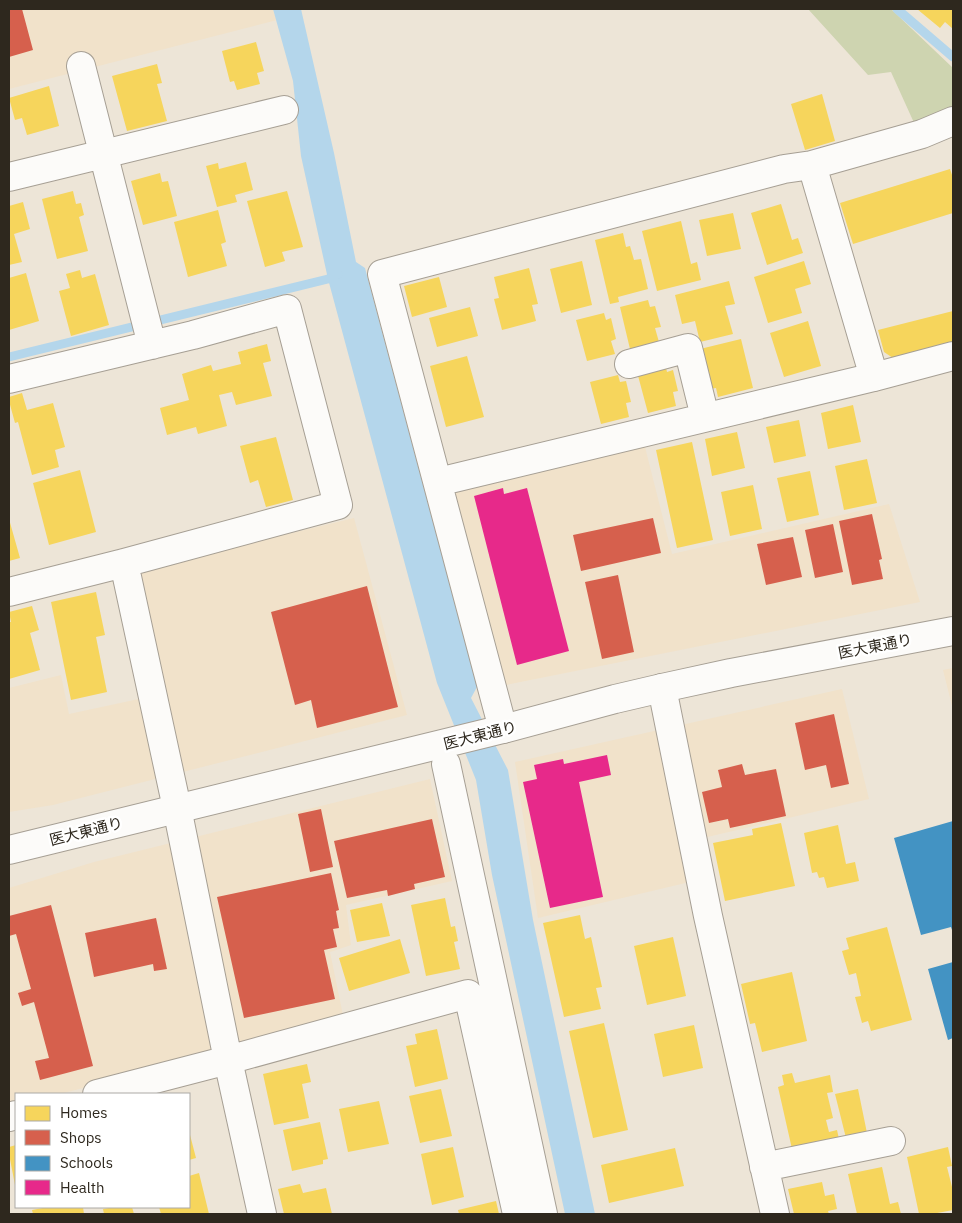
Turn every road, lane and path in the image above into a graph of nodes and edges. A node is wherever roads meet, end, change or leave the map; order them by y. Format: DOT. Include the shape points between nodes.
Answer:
graph roads {
  1 [pos="81,66"];
  2 [pos="284,110"];
  3 [pos="953,121"];
  4 [pos="103,154"];
  5 [pos="812,165"];
  6 [pos="9,177"];
  7 [pos="149,332"];
  8 [pos="953,356"];
  9 [pos="629,364"];
  10 [pos="874,377"];
  11 [pos="9,379"];
  12 [pos="705,417"];
  13 [pos="438,482"];
  14 [pos="124,563"];
  15 [pos="9,592"];
  16 [pos="953,631"];
  17 [pos="662,688"];
  18 [pos="500,730"];
  19 [pos="449,753"];
  20 [pos="177,808"];
  21 [pos="9,850"];
  22 [pos="228,1060"];
  23 [pos="101,1093"];
  24 [pos="891,1141"];
  25 [pos="764,1167"];
  26 [pos="262,1214"];
  27 [pos="517,1214"];
  28 [pos="543,1214"];
  29 [pos="775,1214"];
  1 -- 4 [label="street"];
  2 -- 4 [label="street"];
  3 -- 5 [label="street" via="922,134"];
  4 -- 6 [label="street"];
  4 -- 7 [label="street"];
  5 -- 10 [label="street"];
  5 -- 13 [label="street" via="784,169 382,274"];
  7 -- 11 [label="street"];
  7 -- 14 [label="street" via="193,335 288,309 338,505"];
  8 -- 10 [label="street"];
  9 -- 12 [label="street" via="688,348"];
  10 -- 12 [label="street"];
  12 -- 13 [label="street"];
  13 -- 18 [label="street"];
  14 -- 15 [label="street"];
  14 -- 20 [label="street"];
  16 -- 17 [label="street, 医大東通り"];
  17 -- 18 [label="street, 医大東通り"];
  17 -- 25 [label="street"];
  18 -- 19 [label="street, 医大東通り"];
  19 -- 20 [label="street, 医大東通り"];
  19 -- 28 [label="street"];
  20 -- 21 [label="street, 医大東通り"];
  20 -- 22 [label="street"];
  22 -- 23 [label="street"];
  22 -- 26 [label="street"];
  22 -- 27 [label="street" via="468,994"];
  24 -- 25 [label="street"];
  25 -- 29 [label="street"];
}
